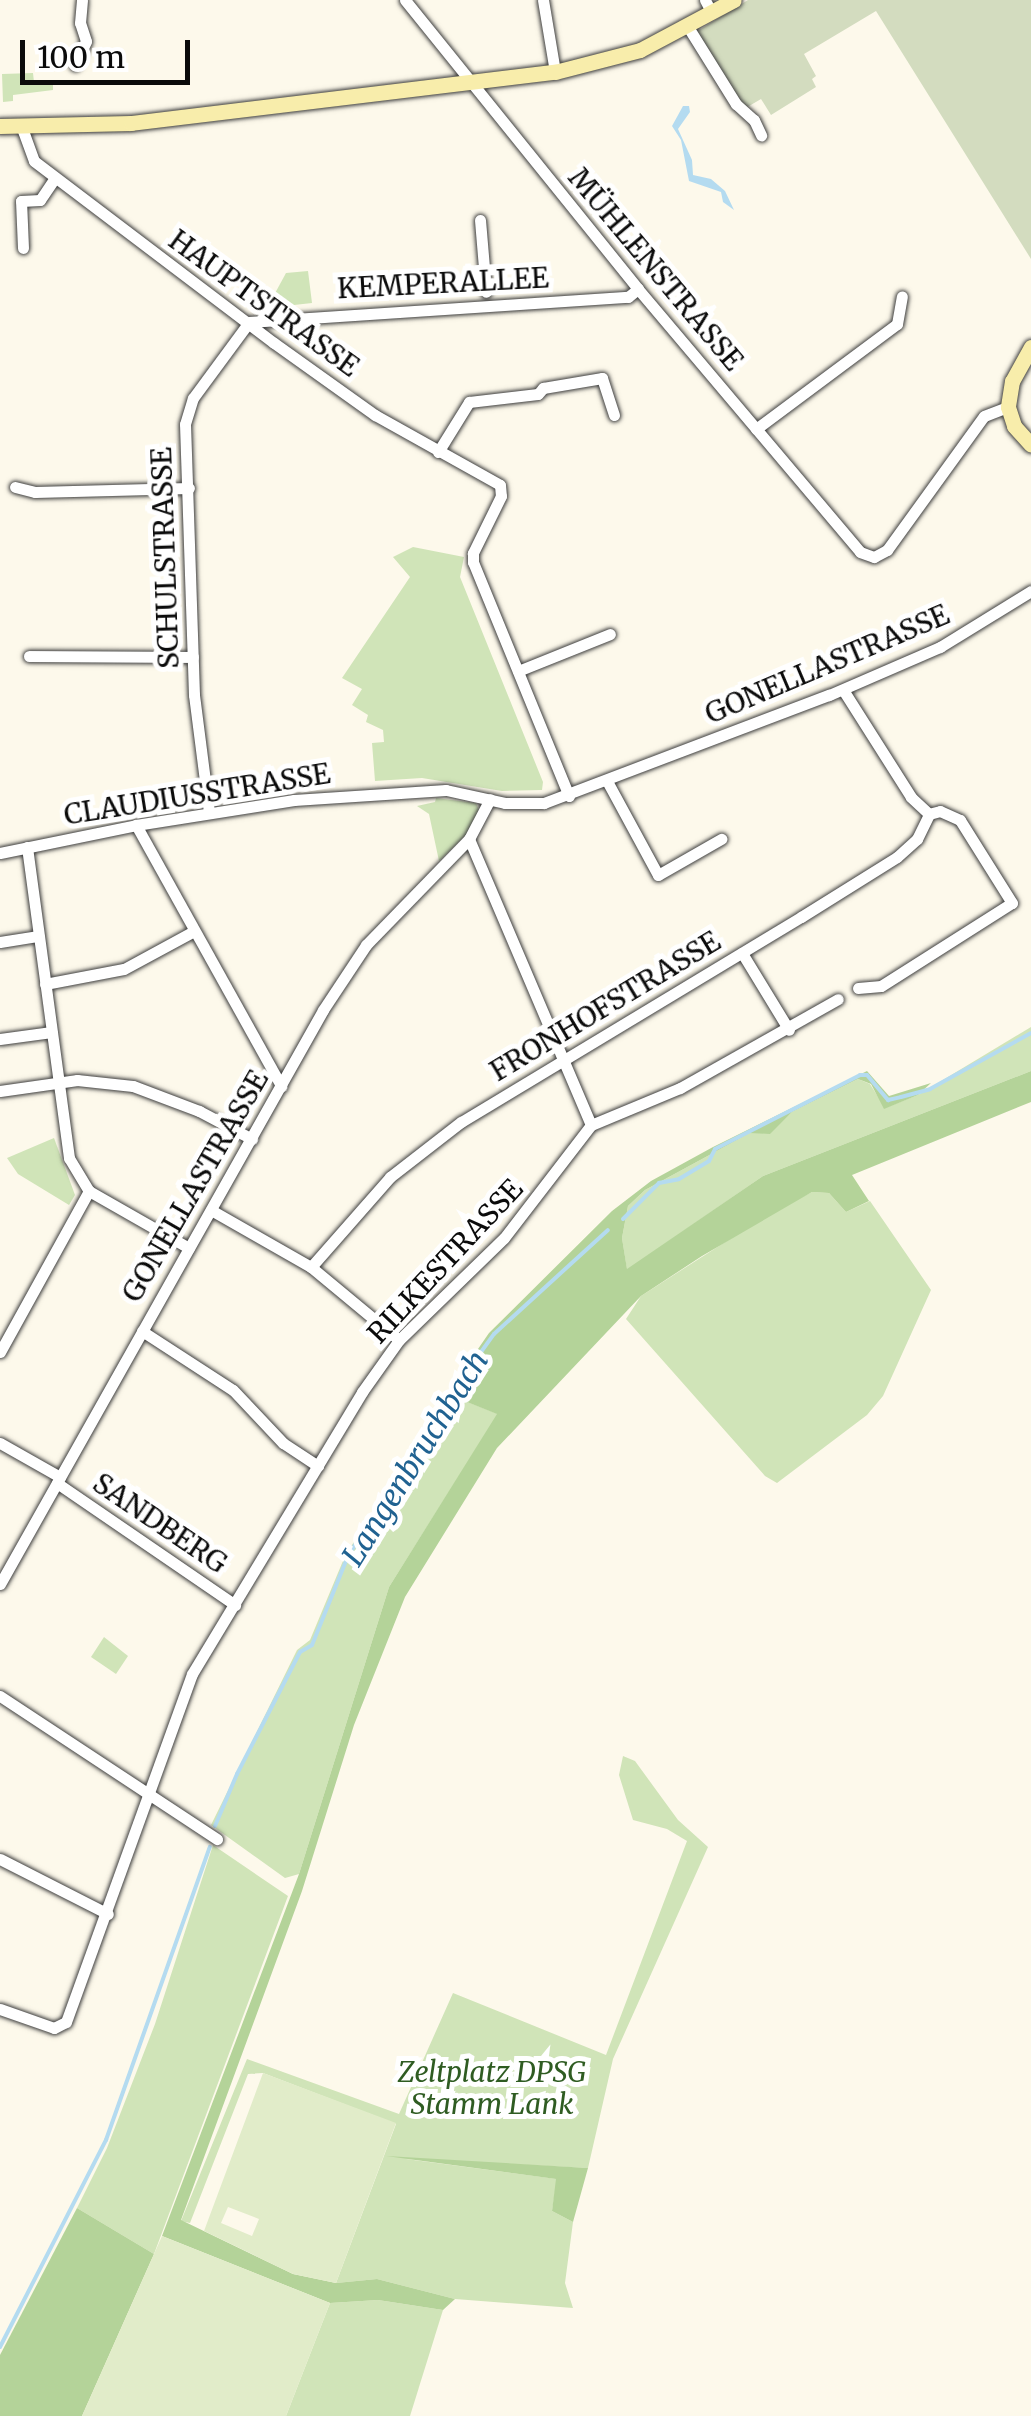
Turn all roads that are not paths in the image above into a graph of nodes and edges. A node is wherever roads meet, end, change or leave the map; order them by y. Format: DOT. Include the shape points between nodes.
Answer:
graph roads {
  1 [pos="82,0"];
  2 [pos="405,0"];
  3 [pos="543,0"];
  4 [pos="734,0"];
  5 [pos="708,7"];
  6 [pos="688,28"];
  7 [pos="75,65"];
  8 [pos="555,72"];
  9 [pos="471,84"];
  10 [pos="0,126"];
  11 [pos="22,128"];
  12 [pos="761,135"];
  13 [pos="55,178"];
  14 [pos="480,220"];
  15 [pos="24,248"];
  16 [pos="638,289"];
  17 [pos="486,292"];
  18 [pos="902,296"];
  19 [pos="249,322"];
  20 [pos="1031,347"];
  21 [pos="1008,407"];
  22 [pos="614,415"];
  23 [pos="756,430"];
  24 [pos="1031,445"];
  25 [pos="438,452"];
  26 [pos="15,487"];
  27 [pos="189,488"];
  28 [pos="1031,591"];
  29 [pos="610,634"];
  30 [pos="29,656"];
  31 [pos="192,657"];
  32 [pos="518,671"];
  33 [pos="842,690"];
  34 [pos="607,781"];
  35 [pos="464,793"];
  36 [pos="568,796"];
  37 [pos="490,800"];
  38 [pos="926,810"];
  39 [pos="209,812"];
  40 [pos="136,825"];
  41 [pos="468,839"];
  42 [pos="720,840"];
  43 [pos="27,847"];
  44 [pos="0,853"];
  45 [pos="194,930"];
  46 [pos="38,936"];
  47 [pos="0,942"];
  48 [pos="742,953"];
  49 [pos="45,984"];
  50 [pos="858,988"];
  51 [pos="838,999"];
  52 [pos="790,1030"];
  53 [pos="52,1032"];
  54 [pos="0,1040"];
  55 [pos="564,1062"];
  56 [pos="59,1081"];
  57 [pos="280,1086"];
  58 [pos="0,1091"];
  59 [pos="591,1125"];
  60 [pos="252,1139"];
  61 [pos="88,1191"];
  62 [pos="211,1210"];
  63 [pos="189,1248"];
  64 [pos="311,1268"];
  65 [pos="142,1331"];
  66 [pos="399,1340"];
  67 [pos="0,1352"];
  68 [pos="0,1443"];
  69 [pos="318,1466"];
  70 [pos="58,1480"];
  71 [pos="0,1584"];
  72 [pos="235,1605"];
  73 [pos="0,1696"];
  74 [pos="150,1795"];
  75 [pos="217,1839"];
  76 [pos="0,1859"];
  77 [pos="108,1914"];
  78 [pos="0,2009"];
  1 -- 7 [label="street" via="86,41"];
  2 -- 9 [label="street, MÜHLENSTRASSE"];
  3 -- 8 [label="street"];
  4 -- 5 [label="street"];
  5 -- 6 [label="street"];
  6 -- 8 [label="street" via="627,55"];
  6 -- 12 [label="street"];
  8 -- 9 [label="street"];
  9 -- 11 [label="street" via="131,123"];
  9 -- 16 [label="street, MÜHLENSTRASSE"];
  10 -- 11 [label="street"];
  11 -- 13 [label="street, HAUPTSTRASSE" via="30,155"];
  13 -- 15 [label="street" via="40,200 21,201"];
  13 -- 19 [label="street, HAUPTSTRASSE"];
  14 -- 17 [label="street"];
  16 -- 19 [label="street, KEMPERALLEE" via="628,298"];
  16 -- 23 [label="street, MÜHLENSTRASSE"];
  18 -- 23 [label="street" via="897,324"];
  19 -- 25 [label="street, HAUPTSTRASSE"];
  19 -- 27 [label="street, SCHULSTRASSE" via="187,410"];
  20 -- 21 [label="street" via="1012,381"];
  21 -- 23 [label="street, MÜHLENSTRASSE" via="984,416 896,540 878,555 860,552"];
  21 -- 24 [label="street"];
  22 -- 25 [label="street" via="602,378 468,402"];
  25 -- 32 [label="street, HAUPTSTRASSE" via="502,490 473,562"];
  26 -- 27 [label="street"];
  27 -- 31 [label="street, SCHULSTRASSE"];
  28 -- 33 [label="street, GONELLASTRASSE" via="940,647"];
  29 -- 32 [label="street"];
  30 -- 31 [label="street"];
  31 -- 39 [label="street, SCHULSTRASSE"];
  32 -- 36 [label="street"];
  33 -- 34 [label="street, GONELLASTRASSE"];
  33 -- 38 [label="street"];
  34 -- 36 [label="street, GONELLASTRASSE"];
  34 -- 42 [label="street" via="658,875"];
  35 -- 37 [label="street, GONELLASTRASSE"];
  35 -- 39 [label="street, CLAUDIUSSTRASSE" via="421,790"];
  36 -- 37 [label="street, GONELLASTRASSE" via="522,805"];
  37 -- 41 [label="street"];
  38 -- 48 [label="street, FRONHOFSTRASSE" via="917,839 897,857"];
  38 -- 50 [label="street" via="960,820 1012,903 881,986"];
  39 -- 40 [label="street, CLAUDIUSSTRASSE"];
  40 -- 43 [label="street, CLAUDIUSSTRASSE"];
  40 -- 45 [label="street"];
  41 -- 55 [label="street"];
  41 -- 57 [label="street, GONELLASTRASSE" via="366,946"];
  43 -- 44 [label="street, CLAUDIUSSTRASSE"];
  43 -- 46 [label="street"];
  45 -- 49 [label="street" via="124,969"];
  45 -- 57 [label="street"];
  46 -- 47 [label="street"];
  46 -- 49 [label="street"];
  48 -- 52 [label="street"];
  48 -- 55 [label="street, FRONHOFSTRASSE"];
  49 -- 53 [label="street"];
  51 -- 52 [label="street"];
  52 -- 59 [label="street"];
  53 -- 54 [label="street"];
  53 -- 56 [label="street"];
  55 -- 59 [label="street"];
  55 -- 64 [label="street, FRONHOFSTRASSE" via="418,1154 367,1200"];
  56 -- 58 [label="street"];
  56 -- 60 [label="street" via="133,1086"];
  56 -- 61 [label="street" via="68,1158"];
  57 -- 60 [label="street, GONELLASTRASSE"];
  59 -- 66 [label="street, RILKESTRASSE" via="504,1238"];
  60 -- 62 [label="street, GONELLASTRASSE"];
  61 -- 63 [label="street"];
  61 -- 67 [label="street"];
  62 -- 63 [label="street, GONELLASTRASSE"];
  62 -- 64 [label="street"];
  63 -- 65 [label="street, GONELLASTRASSE"];
  64 -- 66 [label="street"];
  65 -- 69 [label="street" via="233,1390 283,1442"];
  65 -- 70 [label="street, GONELLASTRASSE"];
  66 -- 69 [label="street, RILKESTRASSE"];
  68 -- 70 [label="street, SANDBERG"];
  69 -- 72 [label="street, RILKESTRASSE"];
  70 -- 71 [label="street, GONELLASTRASSE"];
  70 -- 72 [label="street, SANDBERG"];
  72 -- 74 [label="street, RILKESTRASSE" via="192,1674"];
  73 -- 74 [label="street"];
  74 -- 75 [label="street"];
  74 -- 77 [label="street, RILKESTRASSE"];
  76 -- 77 [label="street"];
  77 -- 78 [label="street, RILKESTRASSE" via="63,2026"];
}
